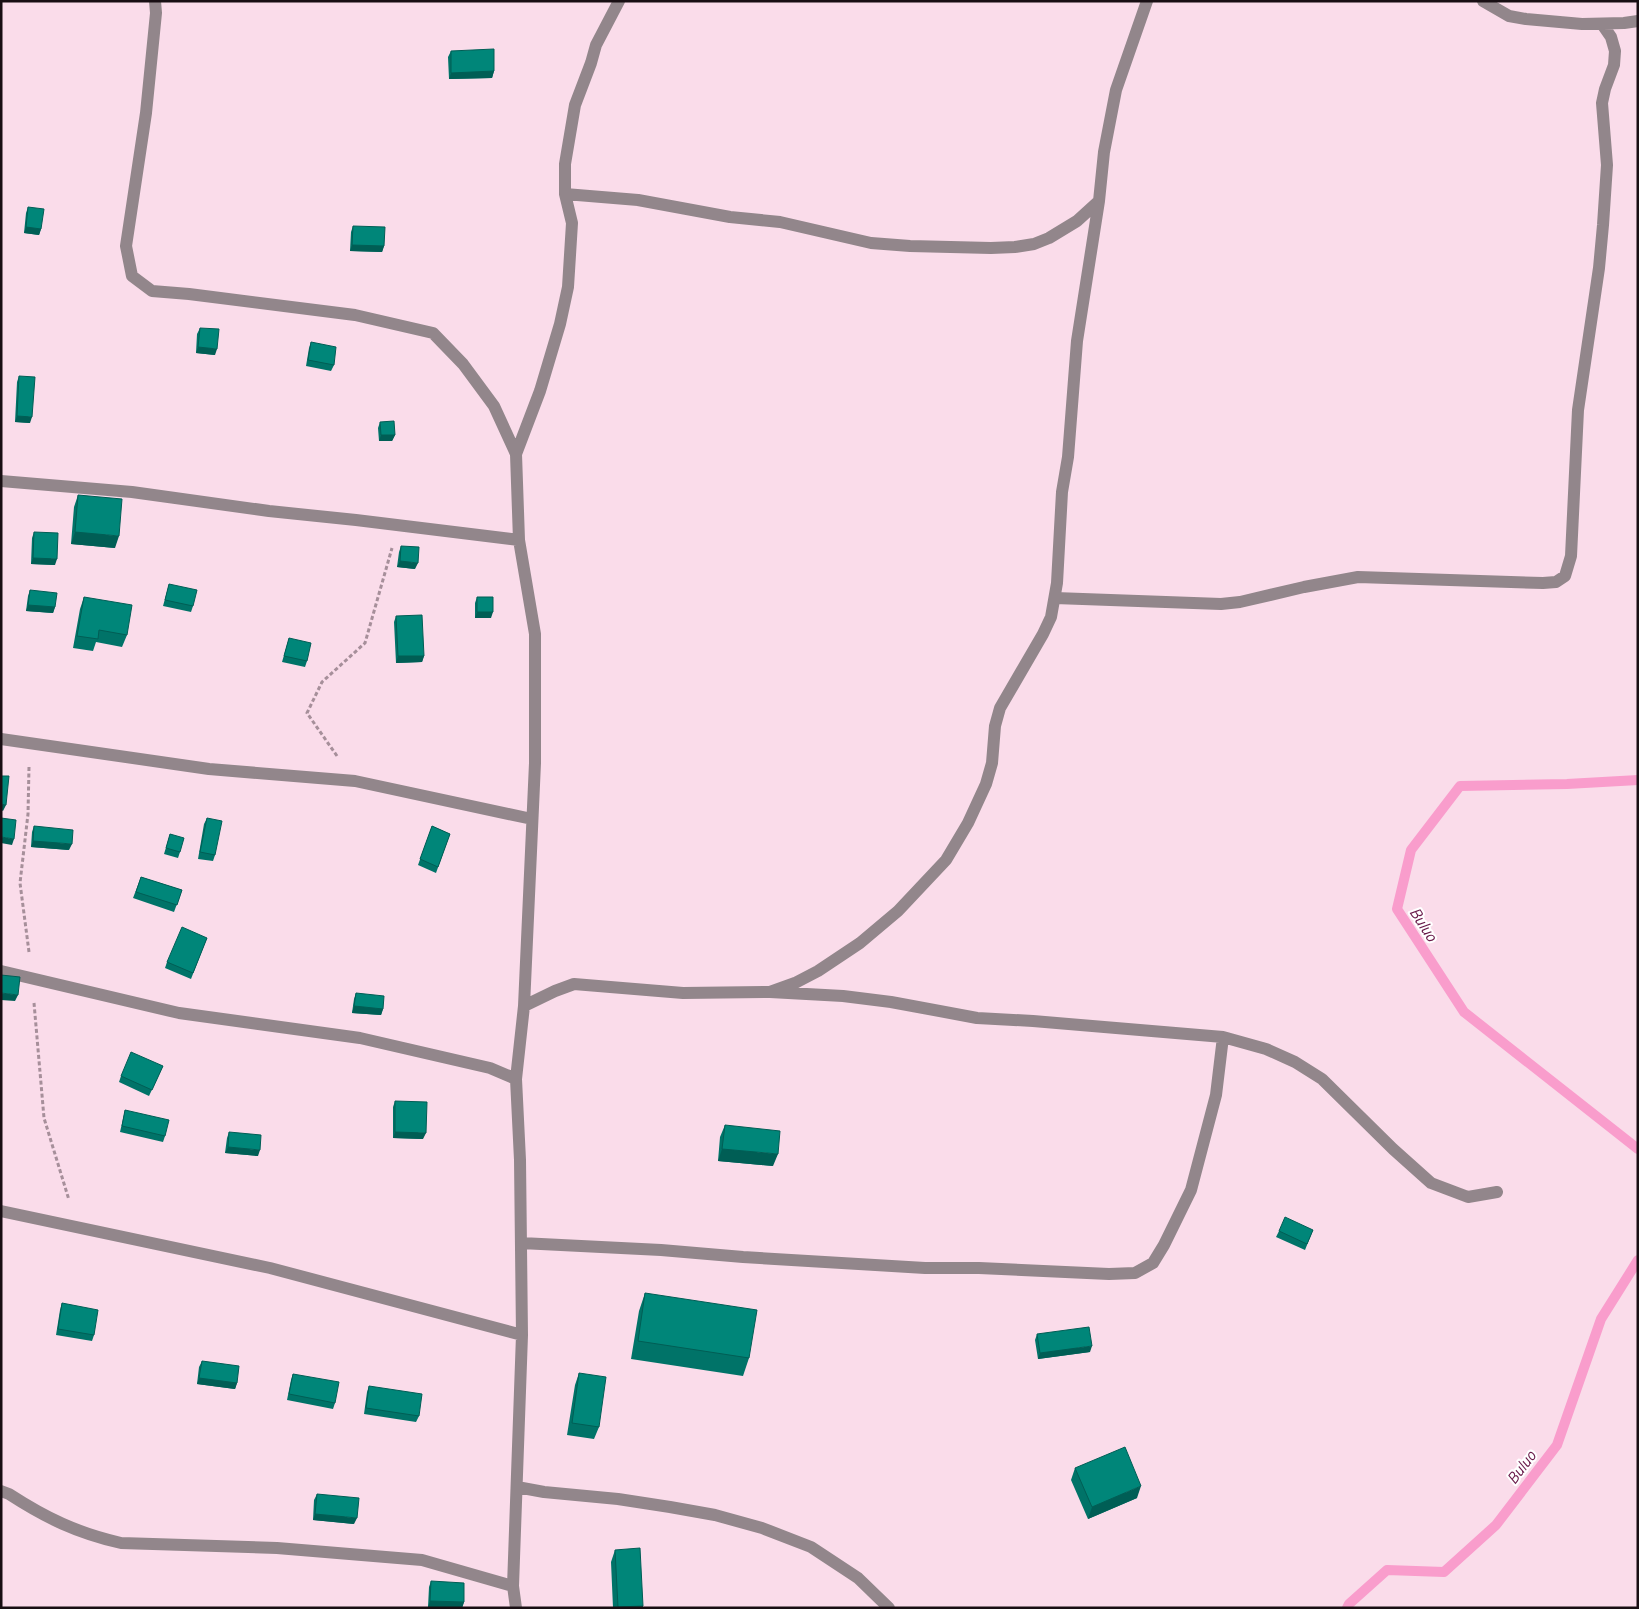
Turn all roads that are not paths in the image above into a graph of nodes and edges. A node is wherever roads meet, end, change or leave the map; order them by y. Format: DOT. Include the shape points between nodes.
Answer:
graph roads {
  1 [pos="155,1"];
  2 [pos="619,1"];
  3 [pos="1147,1"];
  4 [pos="1483,1"];
  5 [pos="1638,21"];
  6 [pos="1602,24"];
  7 [pos="565,194"];
  8 [pos="1099,201"];
  9 [pos="516,454"];
  10 [pos="1,481"];
  11 [pos="519,540"];
  12 [pos="1055,598"];
  13 [pos="1,739"];
  14 [pos="532,819"];
  15 [pos="1,971"];
  16 [pos="770,992"];
  17 [pos="524,1006"];
  18 [pos="1223,1037"];
  19 [pos="516,1079"];
  20 [pos="1497,1192"];
  21 [pos="1,1211"];
  22 [pos="521,1243"];
  23 [pos="522,1335"];
  24 [pos="517,1487"];
  25 [pos="1,1491"];
  26 [pos="513,1586"];
  27 [pos="516,1608"];
  28 [pos="889,1608"];
  1 -- 9 [label="street" via="146,113 126,246 132,276 152,291 355,315 433,333 464,364 494,406"];
  2 -- 7 [label="street" via="596,45 575,105 565,164"];
  3 -- 8 [label="street" via="1116,90"];
  4 -- 6 [label="street" via="1497,11 1517,18"];
  5 -- 6 [label="street"];
  6 -- 12 [label="street" via="1615,51 1602,103 1607,165 1603,225 1579,402 1571,556 1565,576 1556,582 1543,583 1358,577 1221,604"];
  7 -- 8 [label="street" via="638,200 730,217 780,222 871,243 991,248 1034,244 1049,238"];
  7 -- 9 [label="street" via="572,223 568,287 540,391"];
  8 -- 12 [label="street" via="1077,341"];
  9 -- 11 [label="street"];
  10 -- 11 [label="street" via="132,492"];
  11 -- 14 [label="street" via="535,634"];
  12 -- 16 [label="street" via="1043,634 1000,708 986,784 972,816 946,860 898,911 860,943 818,971"];
  13 -- 14 [label="street" via="209,769 355,781"];
  14 -- 17 [label="street"];
  15 -- 19 [label="street" via="179,1013 360,1038 490,1068"];
  16 -- 17 [label="street" via="683,993 574,984"];
  16 -- 18 [label="street" via="862,998 977,1018"];
  17 -- 19 [label="street"];
  18 -- 20 [label="street" via="1266,1049 1322,1079 1431,1183 1468,1197"];
  18 -- 22 [label="street" via="1216,1095 1191,1190 1153,1263 1135,1273 925,1268"];
  19 -- 22 [label="street"];
  21 -- 23 [label="street" via="270,1268"];
  22 -- 23 [label="street"];
  23 -- 24 [label="street"];
  24 -- 26 [label="street"];
  24 -- 28 [label="street" via="670,1507 762,1528 811,1547 858,1578"];
  25 -- 26 [label="street" via="59,1524 121,1543 268,1548 422,1560"];
  26 -- 27 [label="street"];
}
